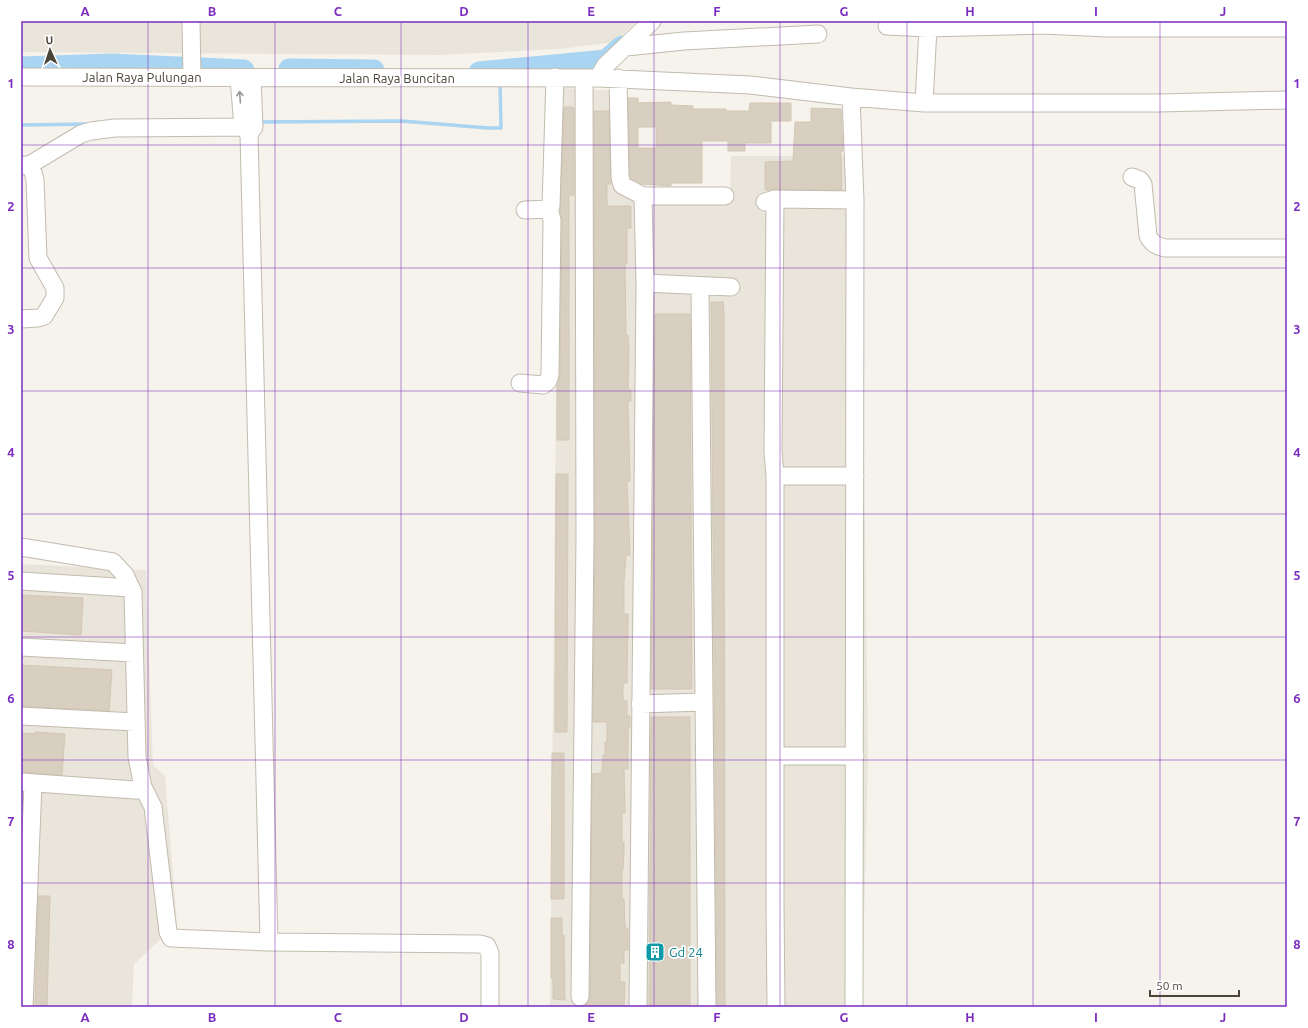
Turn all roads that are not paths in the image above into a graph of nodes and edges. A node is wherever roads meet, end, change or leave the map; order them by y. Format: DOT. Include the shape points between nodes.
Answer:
graph roads {
  1 [pos="191,21"];
  2 [pos="652,21"];
  3 [pos="1043,23"];
  4 [pos="887,26"];
  5 [pos="928,28"];
  6 [pos="1287,28"];
  7 [pos="818,34"];
  8 [pos="626,48"];
  9 [pos="191,66"];
  10 [pos="21,77"];
  11 [pos="245,78"];
  12 [pos="555,78"];
  13 [pos="587,82"];
  14 [pos="618,84"];
  15 [pos="1287,100"];
  16 [pos="851,102"];
  17 [pos="924,103"];
  18 [pos="248,124"];
  19 [pos="26,165"];
  20 [pos="1132,177"];
  21 [pos="643,196"];
  22 [pos="725,196"];
  23 [pos="855,200"];
  24 [pos="549,209"];
  25 [pos="525,210"];
  26 [pos="1287,248"];
  27 [pos="645,283"];
  28 [pos="700,287"];
  29 [pos="731,287"];
  30 [pos="21,319"];
  31 [pos="520,383"];
  32 [pos="775,476"];
  33 [pos="855,476"];
  34 [pos="21,547"];
  35 [pos="21,581"];
  36 [pos="131,588"];
  37 [pos="21,647"];
  38 [pos="134,653"];
  39 [pos="703,702"];
  40 [pos="640,704"];
  41 [pos="21,716"];
  42 [pos="135,722"];
  43 [pos="775,756"];
  44 [pos="855,756"];
  45 [pos="27,782"];
  46 [pos="143,787"];
  47 [pos="27,828"];
  48 [pos="25,903"];
  49 [pos="269,942"];
  50 [pos="23,979"];
  51 [pos="580,997"];
  52 [pos="24,1007"];
  53 [pos="490,1007"];
  54 [pos="638,1007"];
  55 [pos="707,1007"];
  56 [pos="776,1007"];
  57 [pos="854,1007"];
  1 -- 9 [label="street"];
  2 -- 8 [label="street"];
  3 -- 5 [label="street"];
  3 -- 6 [label="street" via="1107,28"];
  4 -- 5 [label="street"];
  5 -- 17 [label="street"];
  7 -- 8 [label="street" via="698,40"];
  8 -- 13 [label="street"];
  9 -- 10 [label="street, Jalan Raya Pulungan"];
  9 -- 11 [label="street, Jalan Raya Pulungan"];
  11 -- 12 [label="street, Jalan Raya Buncitan"];
  11 -- 18 [label="street"];
  12 -- 13 [label="street, Jalan Raya Buncitan"];
  12 -- 24 [label="street"];
  13 -- 14 [label="street, Jalan Raya Buncitan"];
  13 -- 51 [label="street"];
  14 -- 16 [label="street, Jalan Raya Buncitan" via="750,85"];
  14 -- 21 [label="street" via="620,181"];
  15 -- 17 [label="street, Jalan Raya Buncitan"];
  16 -- 17 [label="street, Jalan Raya Buncitan"];
  16 -- 23 [label="street"];
  18 -- 19 [label="street" via="91,131"];
  18 -- 49 [label="street"];
  19 -- 30 [label="street" via="35,180 38,258 55,288 55,298 44,316"];
  20 -- 26 [label="street" via="1143,184 1148,236 1156,246"];
  21 -- 22 [label="street"];
  21 -- 27 [label="street"];
  23 -- 32 [label="street" via="770,200"];
  23 -- 33 [label="street"];
  24 -- 25 [label="street"];
  24 -- 31 [label="street" via="552,220 550,375 543,385"];
  27 -- 28 [label="street"];
  27 -- 40 [label="street"];
  28 -- 29 [label="street"];
  28 -- 39 [label="street"];
  32 -- 33 [label="street"];
  32 -- 43 [label="street"];
  33 -- 44 [label="street"];
  34 -- 36 [label="street" via="113,562 125,575"];
  35 -- 36 [label="street"];
  36 -- 38 [label="street"];
  37 -- 38 [label="street"];
  38 -- 42 [label="street"];
  39 -- 40 [label="street"];
  39 -- 55 [label="street"];
  40 -- 54 [label="street"];
  41 -- 42 [label="street"];
  42 -- 46 [label="street" via="137,757"];
  43 -- 44 [label="street"];
  43 -- 56 [label="street"];
  44 -- 57 [label="street"];
  45 -- 46 [label="street" via="135,790"];
  45 -- 47 [label="street"];
  46 -- 49 [label="street" via="153,806 168,932 171,938"];
  47 -- 48 [label="street"];
  48 -- 50 [label="street"];
  49 -- 53 [label="street" via="487,946 490,953"];
  50 -- 52 [label="street"];
}
